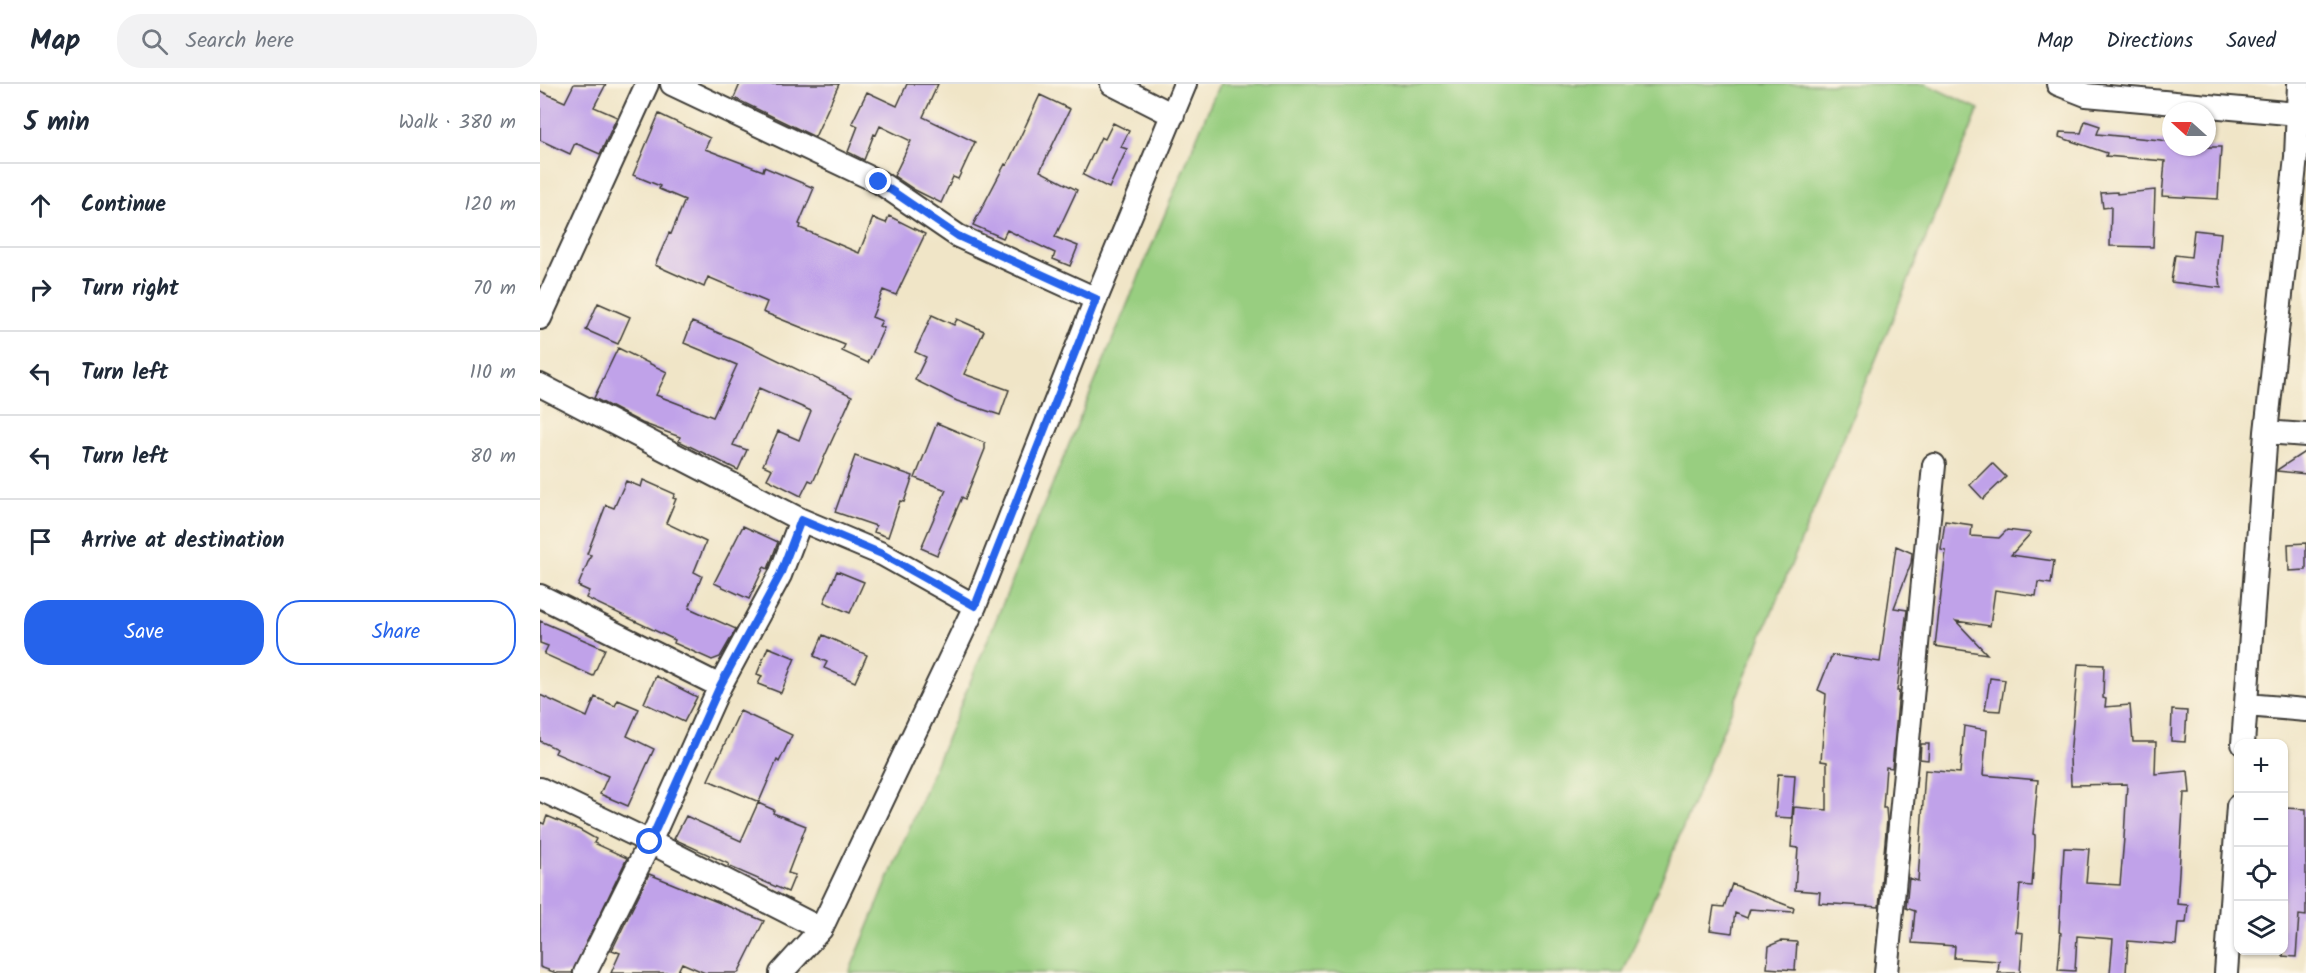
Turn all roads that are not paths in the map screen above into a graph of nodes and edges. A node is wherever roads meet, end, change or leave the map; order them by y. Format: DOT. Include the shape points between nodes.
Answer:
graph roads {
  1 [pos="647,84"];
  2 [pos="672,84"];
  3 [pos="1112,84"];
  4 [pos="1185,84"];
  5 [pos="2058,84"];
  6 [pos="2299,84"];
  7 [pos="2297,114"];
  8 [pos="1173,115"];
  9 [pos="2301,157"];
  10 [pos="1096,299"];
  11 [pos="540,318"];
  12 [pos="540,385"];
  13 [pos="2266,432"];
  14 [pos="2306,435"];
  15 [pos="1934,465"];
  16 [pos="801,520"];
  17 [pos="540,596"];
  18 [pos="975,606"];
  19 [pos="720,686"];
  20 [pos="2246,705"];
  21 [pos="2306,710"];
  22 [pos="2243,739"];
  23 [pos="540,789"];
  24 [pos="650,842"];
  25 [pos="2235,847"];
  26 [pos="821,929"];
  27 [pos="585,973"];
  28 [pos="781,973"];
  29 [pos="1886,973"];
  30 [pos="2226,973"];
  1 -- 11 [label="street"];
  2 -- 10 [label="street" via="879,182 958,236"];
  3 -- 8 [label="street"];
  4 -- 8 [label="street"];
  5 -- 7 [label="street" via="2086,95"];
  6 -- 7 [label="street"];
  7 -- 9 [label="street"];
  8 -- 10 [label="street"];
  9 -- 13 [label="street"];
  10 -- 18 [label="street"];
  12 -- 16 [label="street"];
  13 -- 14 [label="street"];
  13 -- 20 [label="street"];
  15 -- 29 [label="street"];
  16 -- 18 [label="street" via="882,554"];
  16 -- 19 [label="street" via="780,575"];
  17 -- 19 [label="street"];
  18 -- 26 [label="street"];
  19 -- 24 [label="street"];
  20 -- 21 [label="street"];
  20 -- 22 [label="street"];
  23 -- 24 [label="street"];
  24 -- 26 [label="street"];
  24 -- 27 [label="street"];
  25 -- 30 [label="street"];
  26 -- 28 [label="street"];
}
